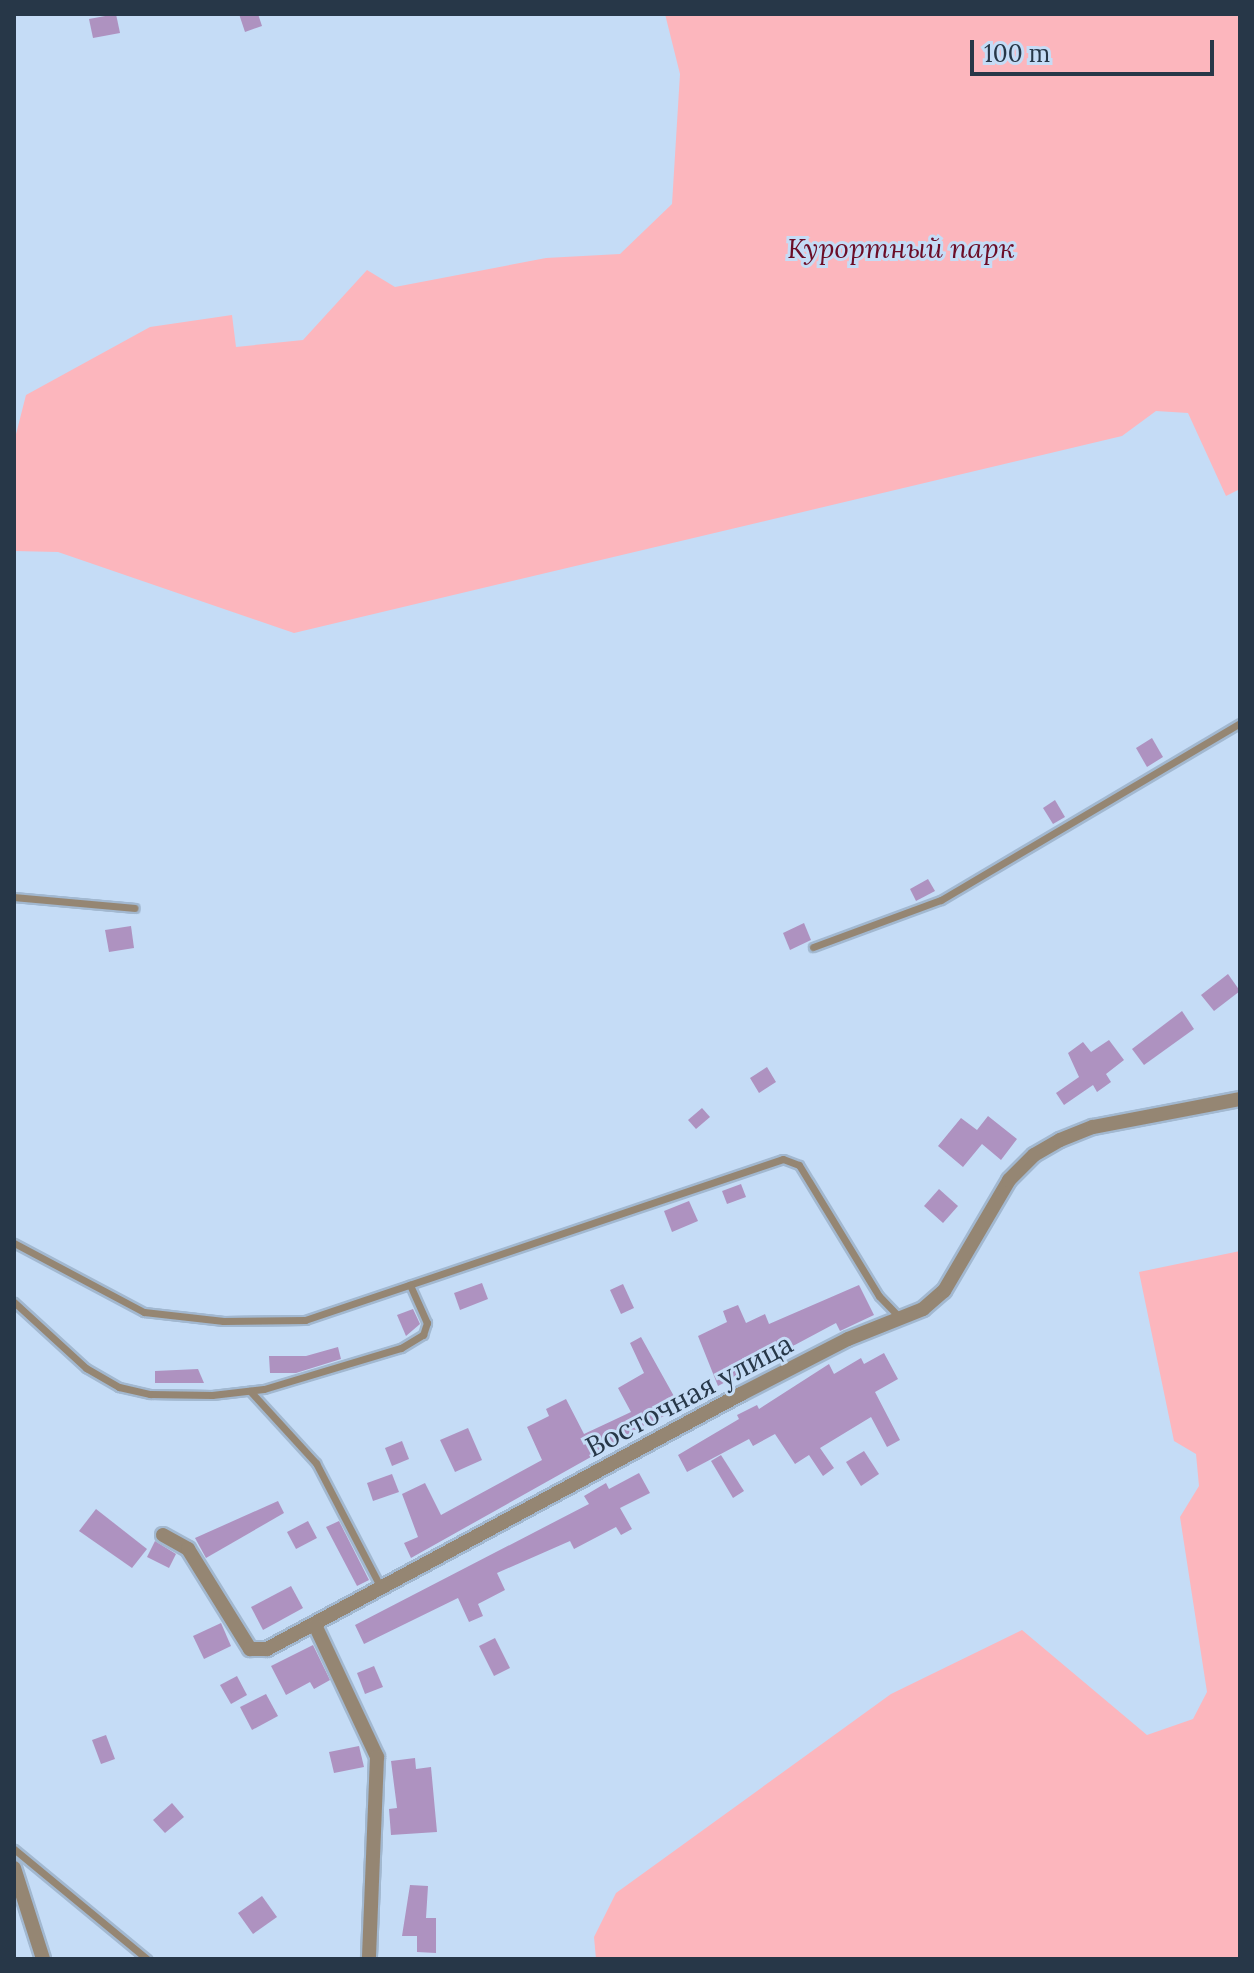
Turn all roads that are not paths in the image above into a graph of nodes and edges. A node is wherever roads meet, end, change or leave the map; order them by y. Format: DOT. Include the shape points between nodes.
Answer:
graph roads {
  1 [pos="1240,723"];
  2 [pos="14,897"];
  3 [pos="134,908"];
  4 [pos="813,947"];
  5 [pos="1240,1099"];
  6 [pos="14,1243"];
  7 [pos="410,1285"];
  8 [pos="14,1302"];
  9 [pos="903,1322"];
  10 [pos="250,1391"];
  11 [pos="163,1535"];
  12 [pos="382,1590"];
  13 [pos="315,1625"];
  14 [pos="14,1849"];
  15 [pos="14,1868"];
  16 [pos="43,1959"];
  17 [pos="147,1959"];
  18 [pos="369,1959"];
  1 -- 4 [label="lane" via="941,900"];
  2 -- 3 [label="lane"];
  5 -- 9 [label="street, Восточная улица" via="1093,1127 1034,1155 1009,1180 944,1291"];
  6 -- 7 [label="lane" via="144,1312 223,1321 305,1320"];
  7 -- 9 [label="lane" via="783,1159 799,1165 879,1296"];
  7 -- 10 [label="lane" via="427,1323 423,1335 356,1365"];
  8 -- 10 [label="lane" via="75,1360 119,1387 178,1396"];
  9 -- 12 [label="street, Восточная улица" via="848,1339 768,1380"];
  10 -- 12 [label="lane" via="316,1463"];
  11 -- 13 [label="street, Восточная улица" via="188,1549 250,1649 267,1649"];
  12 -- 13 [label="street, Восточная улица"];
  13 -- 18 [label="street" via="377,1757"];
  14 -- 17 [label="lane"];
  15 -- 16 [label="street"];
}
